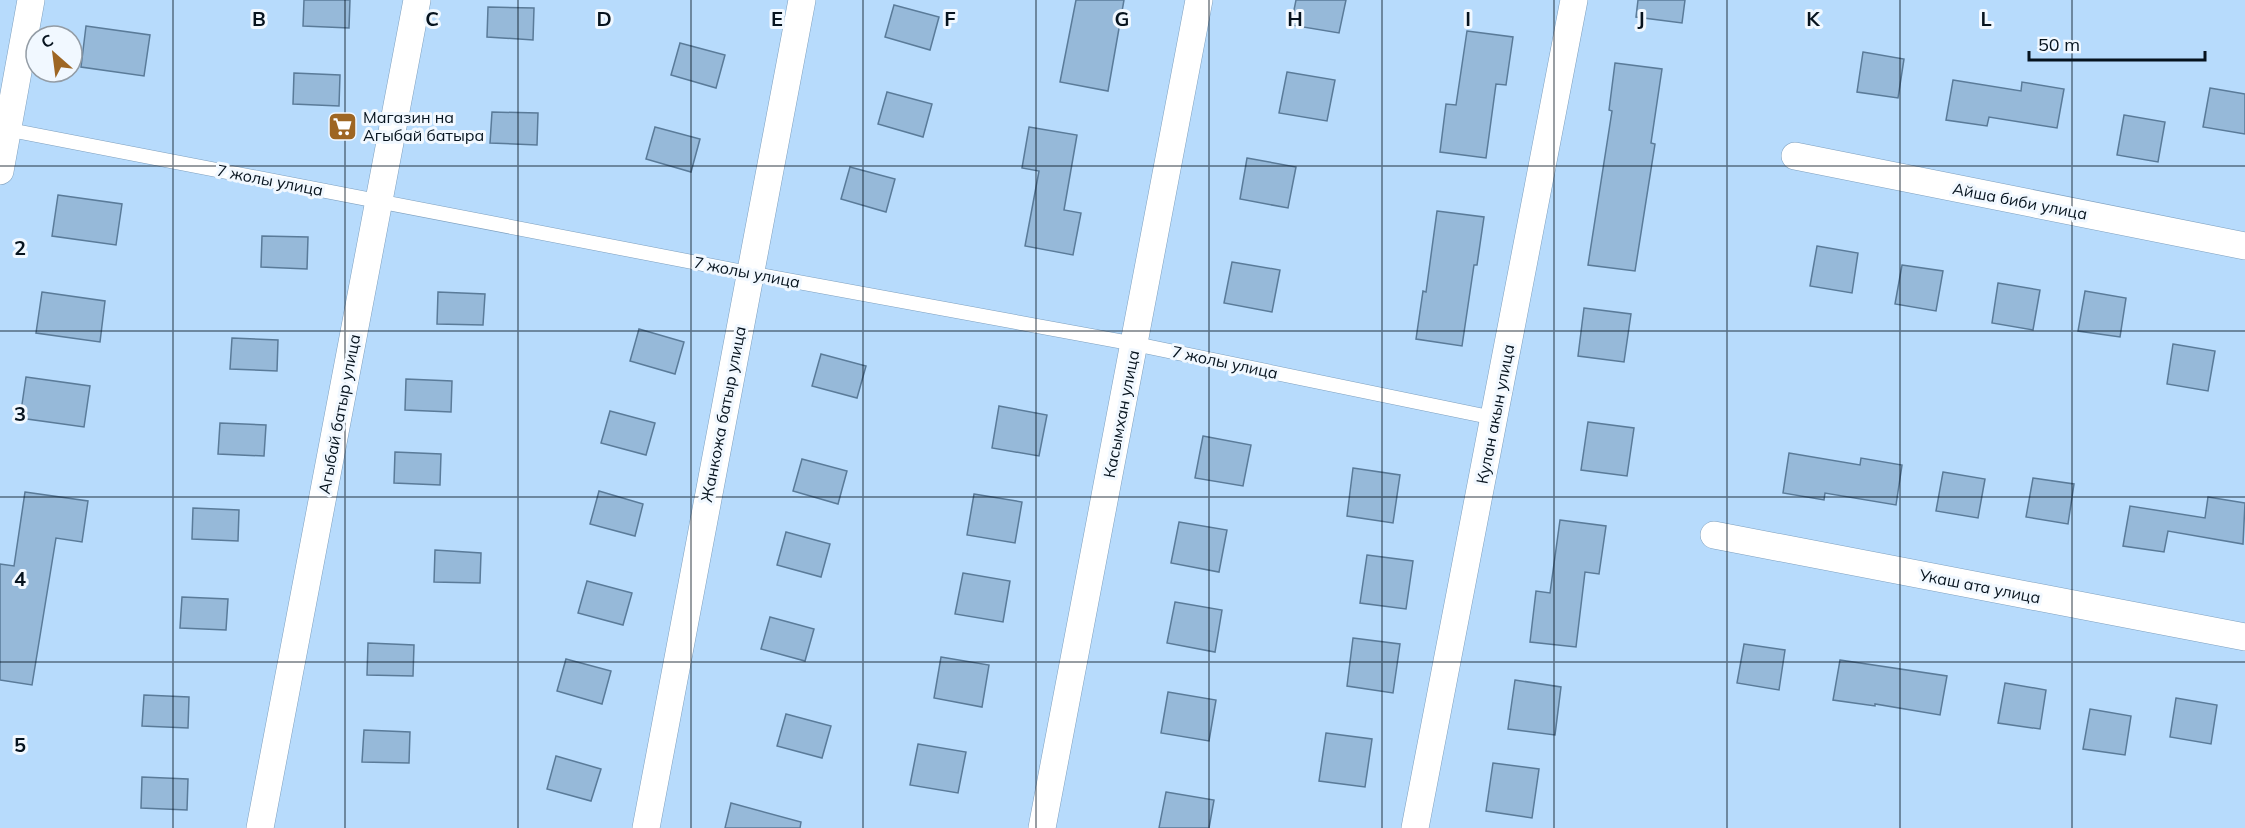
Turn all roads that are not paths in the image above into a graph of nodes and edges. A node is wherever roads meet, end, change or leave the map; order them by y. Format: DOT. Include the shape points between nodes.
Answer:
graph roads {
  1 [pos="31,0"];
  2 [pos="417,0"];
  3 [pos="802,0"];
  4 [pos="1200,0"];
  5 [pos="1575,0"];
  6 [pos="4,129"];
  7 [pos="1795,156"];
  8 [pos="0,171"];
  9 [pos="380,201"];
  10 [pos="2245,246"];
  11 [pos="749,273"];
  12 [pos="1135,344"];
  13 [pos="1494,418"];
  14 [pos="1714,535"];
  15 [pos="2245,637"];
  16 [pos="261,828"];
  17 [pos="646,828"];
  18 [pos="1041,828"];
  19 [pos="1415,828"];
  1 -- 6 [label="street"];
  2 -- 9 [label="street, Агыбай батыр улица"];
  3 -- 11 [label="street, Жанкожа батыр улица"];
  4 -- 12 [label="street, Касымхан улица"];
  5 -- 13 [label="street, Кулан акын улица"];
  6 -- 8 [label="street"];
  6 -- 9 [label="lane, 7 жолы улица"];
  7 -- 10 [label="street, Айша биби улица"];
  9 -- 11 [label="lane, 7 жолы улица"];
  9 -- 16 [label="street, Агыбай батыр улица"];
  11 -- 12 [label="lane, 7 жолы улица"];
  11 -- 17 [label="street, Жанкожа батыр улица"];
  12 -- 13 [label="lane, 7 жолы улица"];
  12 -- 18 [label="street, Касымхан улица"];
  13 -- 19 [label="street, Кулан акын улица"];
  14 -- 15 [label="street, Укаш ата улица"];
}
